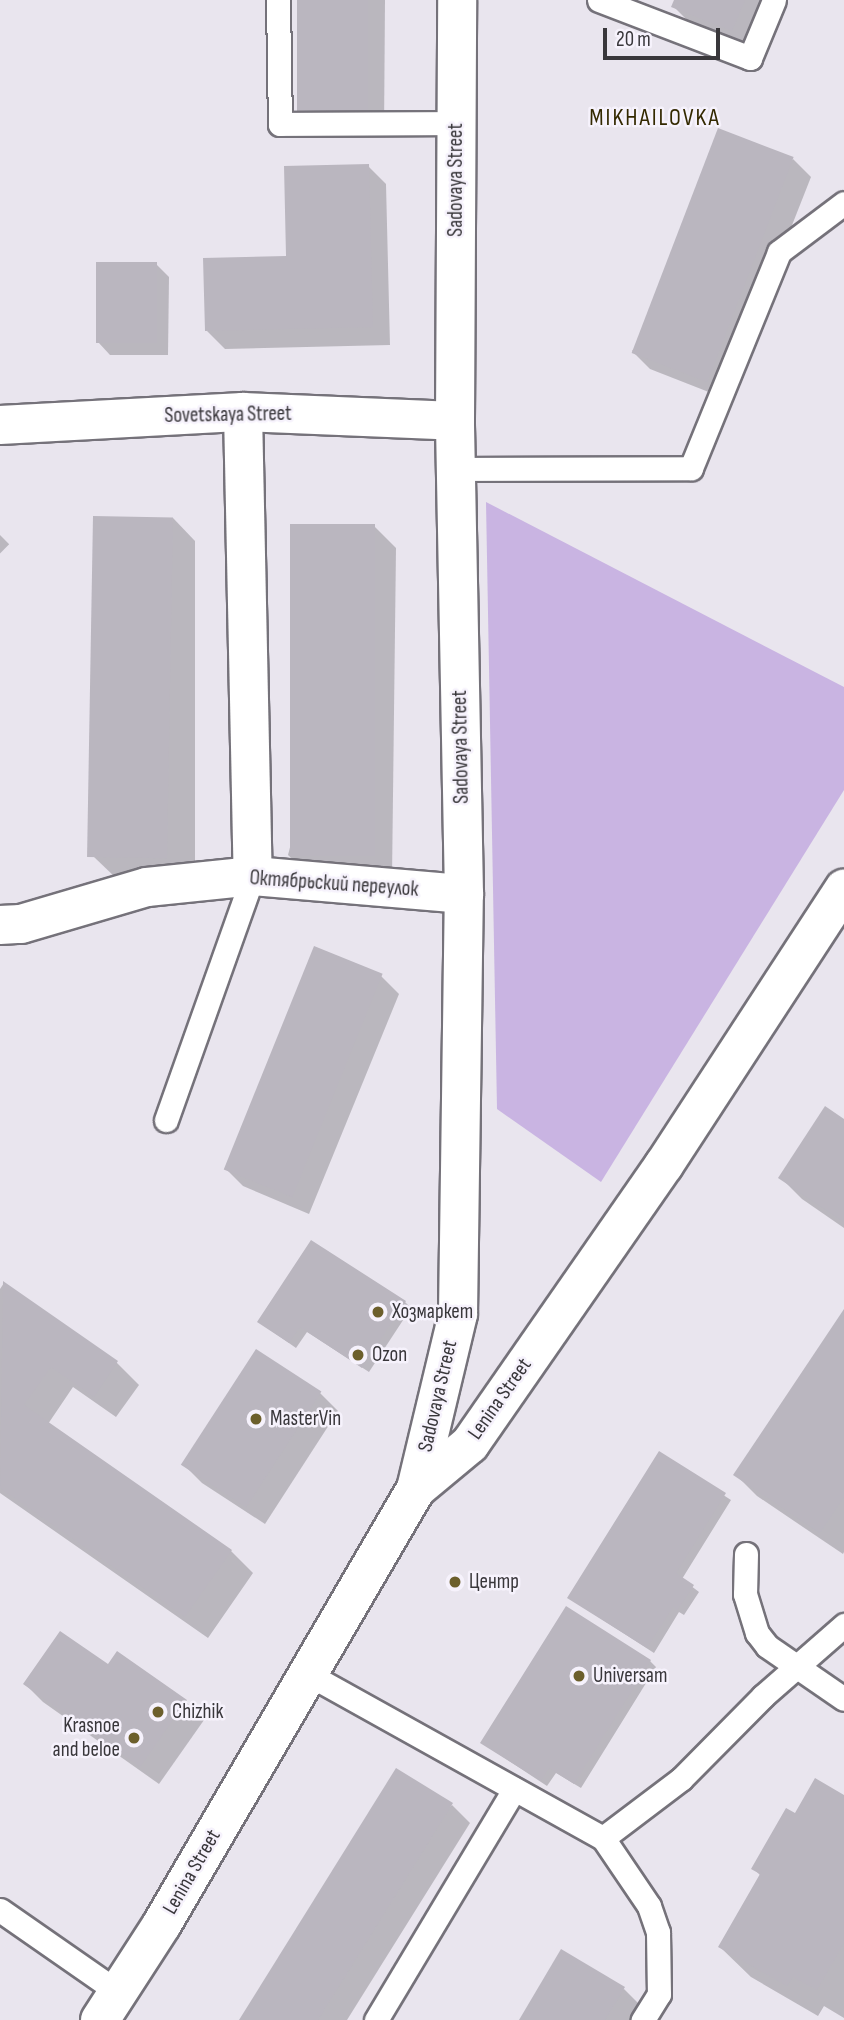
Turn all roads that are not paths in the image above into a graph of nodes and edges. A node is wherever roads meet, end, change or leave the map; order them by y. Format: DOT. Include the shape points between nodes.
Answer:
graph roads {
  1 [pos="278,0"];
  2 [pos="457,0"];
  3 [pos="599,0"];
  4 [pos="774,0"];
  5 [pos="457,123"];
  6 [pos="844,203"];
  7 [pos="243,412"];
  8 [pos="455,421"];
  9 [pos="0,425"];
  10 [pos="456,469"];
  11 [pos="253,876"];
  12 [pos="844,889"];
  13 [pos="464,894"];
  14 [pos="0,925"];
  15 [pos="166,1120"];
  16 [pos="416,1489"];
  17 [pos="746,1553"];
  18 [pos="844,1625"];
  19 [pos="797,1667"];
  20 [pos="308,1674"];
  21 [pos="844,1699"];
  22 [pos="514,1789"];
  23 [pos="603,1838"];
  24 [pos="0,1910"];
  25 [pos="109,2006"];
  26 [pos="376,2020"];
  27 [pos="643,2020"];
  1 -- 5 [label="lane" via="280,124"];
  2 -- 5 [label="street, Sadovaya Street"];
  3 -- 4 [label="lane" via="750,58"];
  5 -- 8 [label="street, Sadovaya Street"];
  6 -- 10 [label="lane" via="779,252 691,468"];
  7 -- 8 [label="street, Sovetskaya Street"];
  7 -- 9 [label="street, Sovetskaya Street"];
  7 -- 11 [label="street"];
  8 -- 10 [label="street, Sadovaya Street"];
  10 -- 13 [label="street, Sadovaya Street"];
  11 -- 13 [label="street, Октябрьский переулок"];
  11 -- 14 [label="street, Октябрьский переулок" via="147,887 21,924"];
  11 -- 15 [label="lane"];
  12 -- 16 [label="street, Lenina Street" via="664,1165 470,1444"];
  13 -- 16 [label="street, Sadovaya Street" via="458,1314"];
  16 -- 20 [label="street, Lenina Street"];
  17 -- 19 [label="lane" via="745,1594 751,1620 767,1646"];
  18 -- 19 [label="lane"];
  19 -- 21 [label="lane"];
  19 -- 23 [label="lane" via="681,1779"];
  20 -- 22 [label="lane"];
  20 -- 25 [label="street, Lenina Street"];
  22 -- 23 [label="lane"];
  22 -- 26 [label="lane"];
  23 -- 27 [label="lane" via="649,1906 658,1932 659,1994"];
  24 -- 25 [label="lane"];
}
